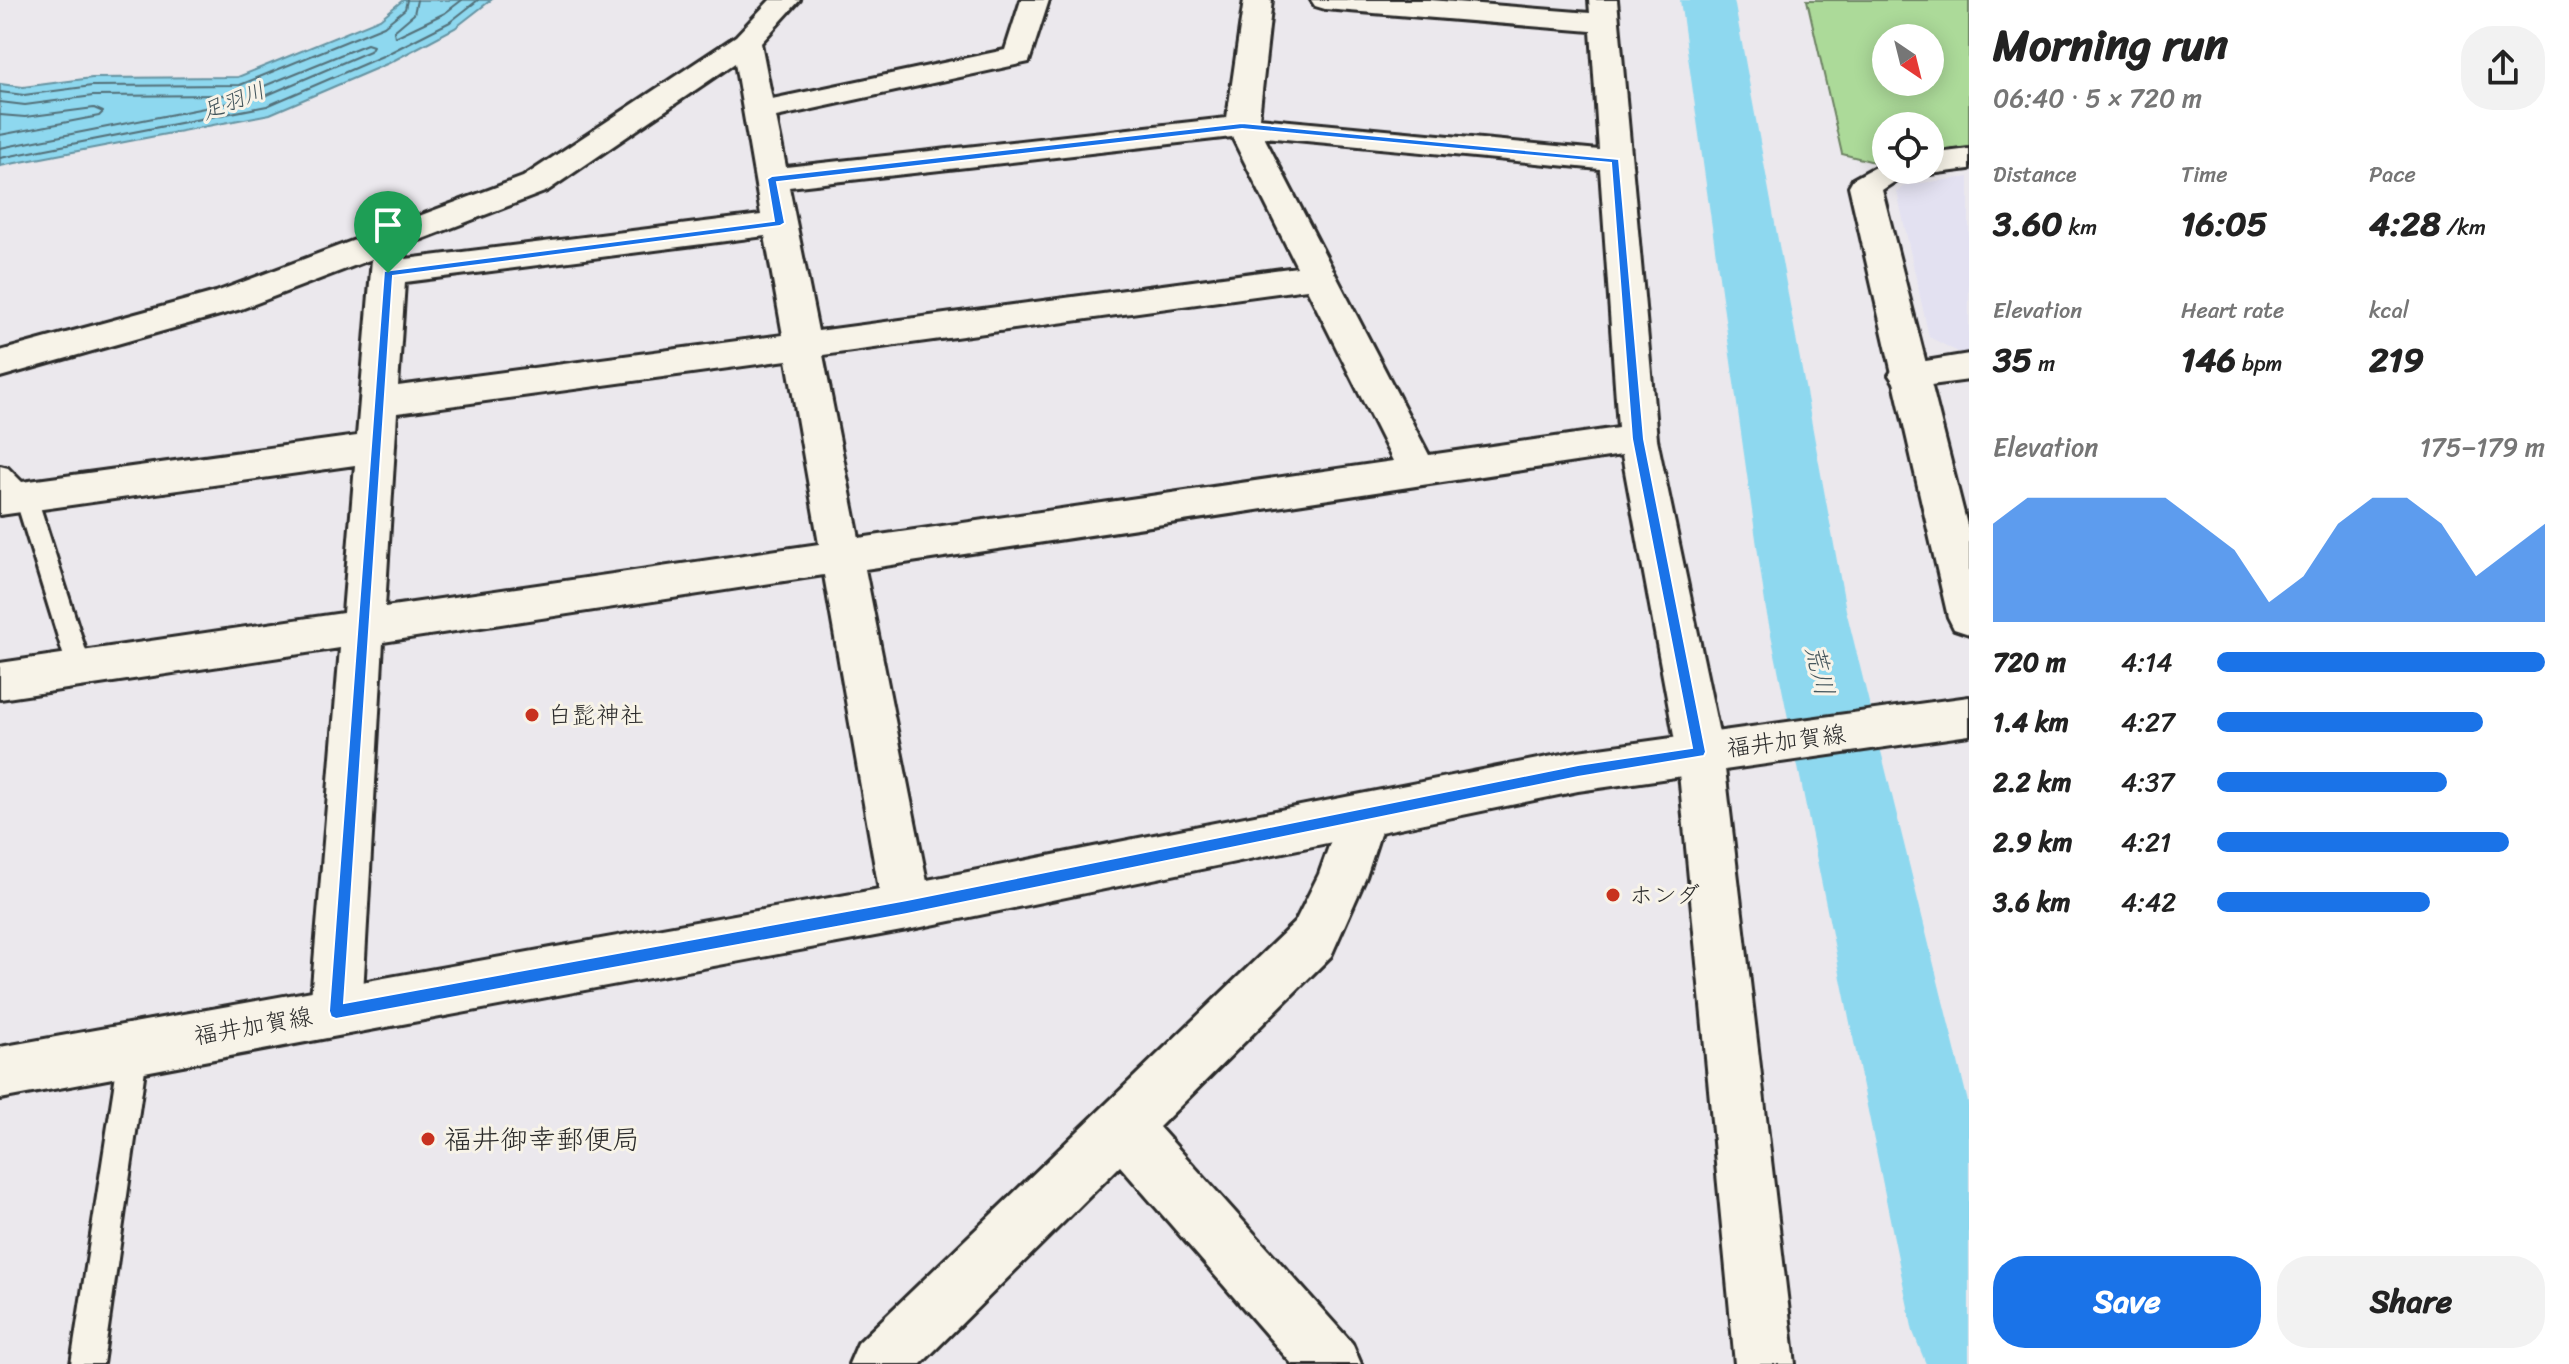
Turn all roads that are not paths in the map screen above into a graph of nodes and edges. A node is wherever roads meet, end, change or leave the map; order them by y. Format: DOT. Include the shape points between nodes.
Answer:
graph roads {
  1 [pos="786,0"];
  2 [pos="1035,0"];
  3 [pos="1258,0"];
  4 [pos="1325,0"];
  5 [pos="1604,12"];
  6 [pos="746,42"];
  7 [pos="759,111"];
  8 [pos="1242,126"];
  9 [pos="1969,159"];
  10 [pos="1616,161"];
  11 [pos="1944,162"];
  12 [pos="772,179"];
  13 [pos="1872,182"];
  14 [pos="780,223"];
  15 [pos="389,257"];
  16 [pos="1318,276"];
  17 [pos="803,345"];
  18 [pos="0,364"];
  19 [pos="1969,367"];
  20 [pos="1908,375"];
  21 [pos="379,402"];
  22 [pos="1638,439"];
  23 [pos="375,448"];
  24 [pos="1418,472"];
  25 [pos="9,490"];
  26 [pos="842,557"];
  27 [pos="1969,617"];
  28 [pos="363,628"];
  29 [pos="80,670"];
  30 [pos="0,681"];
  31 [pos="1969,716"];
  32 [pos="1715,750"];
  33 [pos="1362,816"];
  34 [pos="907,907"];
  35 [pos="336,1011"];
  36 [pos="134,1048"];
  37 [pos="0,1073"];
  38 [pos="1123,1128"];
  39 [pos="87,1364"];
  40 [pos="879,1364"];
  41 [pos="1331,1364"];
  42 [pos="1765,1364"];
  1 -- 6 [label="street"];
  2 -- 7 [label="street" via="1018,56"];
  3 -- 8 [label="street"];
  4 -- 5 [label="street"];
  5 -- 10 [label="street"];
  6 -- 7 [label="street"];
  6 -- 15 [label="street" via="535,184"];
  7 -- 12 [label="street"];
  8 -- 10 [label="street"];
  8 -- 12 [label="street"];
  8 -- 16 [label="street"];
  9 -- 11 [label="street"];
  10 -- 22 [label="street"];
  12 -- 14 [label="street"];
  13 -- 20 [label="street" via="1865,186"];
  14 -- 15 [label="street"];
  14 -- 17 [label="street"];
  15 -- 18 [label="street"];
  15 -- 21 [label="street"];
  16 -- 17 [label="street"];
  16 -- 24 [label="street"];
  17 -- 21 [label="street"];
  17 -- 26 [label="street"];
  19 -- 20 [label="street"];
  20 -- 27 [label="street"];
  21 -- 23 [label="street"];
  22 -- 24 [label="street"];
  22 -- 32 [label="street"];
  23 -- 25 [label="street"];
  23 -- 28 [label="street"];
  24 -- 26 [label="street"];
  25 -- 29 [label="lane"];
  26 -- 28 [label="street"];
  26 -- 34 [label="street"];
  28 -- 29 [label="street"];
  28 -- 35 [label="street"];
  29 -- 30 [label="street"];
  31 -- 32 [label="street, 福井加賀線"];
  32 -- 33 [label="street, 福井加賀線" via="1578,771"];
  32 -- 42 [label="street"];
  33 -- 34 [label="street, 福井加賀線"];
  33 -- 38 [label="street" via="1313,939"];
  34 -- 35 [label="street, 福井加賀線"];
  35 -- 36 [label="street, 福井加賀線"];
  36 -- 37 [label="street, 福井加賀線"];
  36 -- 39 [label="lane"];
  38 -- 40 [label="street"];
  38 -- 41 [label="street"];
}
